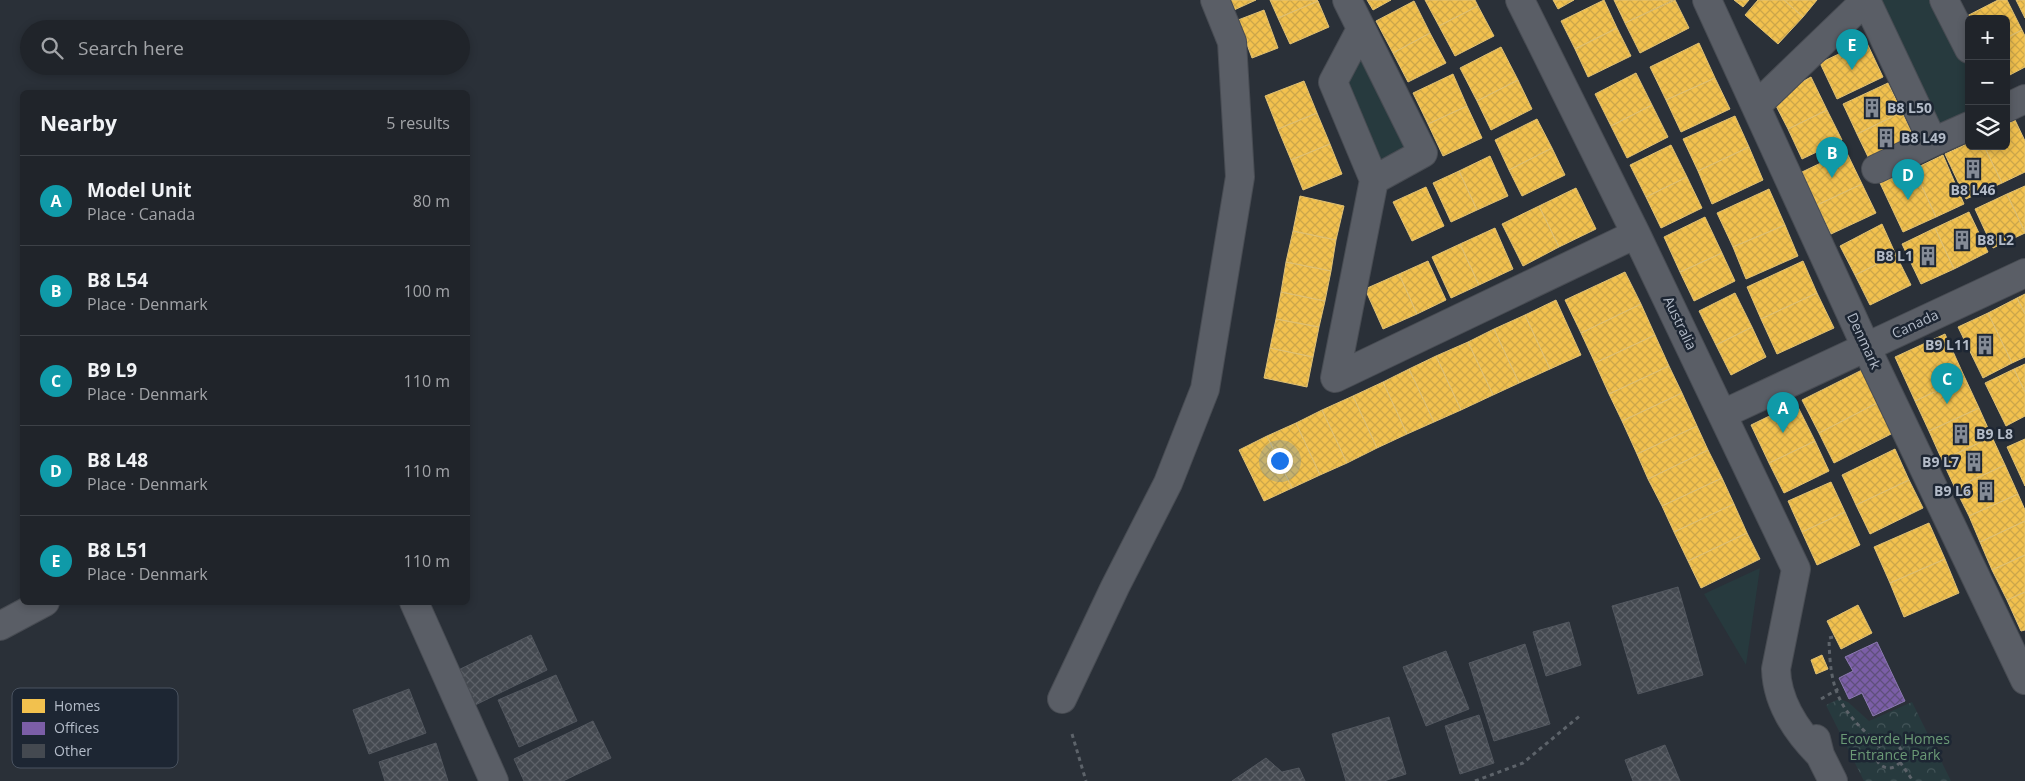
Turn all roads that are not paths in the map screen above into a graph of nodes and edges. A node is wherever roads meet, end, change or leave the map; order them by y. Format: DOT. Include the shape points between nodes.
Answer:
graph roads {
  1 [pos="1215,0"];
  2 [pos="1348,0"];
  3 [pos="1520,0"];
  4 [pos="1707,0"];
  5 [pos="1866,0"];
  6 [pos="1944,0"];
  7 [pos="1361,29"];
  8 [pos="1965,41"];
  9 [pos="2025,99"];
  10 [pos="1756,106"];
  11 [pos="2010,106"];
  12 [pos="1965,128"];
  13 [pos="1933,142"];
  14 [pos="1876,169"];
  15 [pos="1374,180"];
  16 [pos="1636,234"];
  17 [pos="2025,273"];
  18 [pos="1866,347"];
  19 [pos="1723,414"];
  20 [pos="39,605"];
  21 [pos="415,605"];
  22 [pos="0,626"];
  23 [pos="2025,680"];
  24 [pos="1062,699"];
  25 [pos="494,781"];
  26 [pos="1833,781"];
  1 -- 24 [label="street" via="1232,42 1240,177 1205,389 1168,483"];
  2 -- 7 [label="street"];
  3 -- 16 [label="street, Australia"];
  4 -- 10 [label="street, Denmark"];
  5 -- 10 [label="street"];
  5 -- 13 [label="street"];
  6 -- 8 [label="street"];
  7 -- 15 [label="street" via="1333,82"];
  7 -- 15 [label="street" via="1423,153"];
  9 -- 11 [label="street"];
  10 -- 18 [label="street, Denmark"];
  12 -- 13 [label="street"];
  13 -- 14 [label="street"];
  15 -- 16 [label="street" via="1335,378"];
  16 -- 19 [label="street, Australia"];
  17 -- 18 [label="street, Canada"];
  18 -- 19 [label="street, Canada"];
  18 -- 23 [label="street, Denmark"];
  19 -- 26 [label="street, Australia" via="1796,569 1779,655 1777,684 1784,705 1798,729 1820,755"];
  20 -- 22 [label="street"];
  21 -- 25 [label="street"];
}
